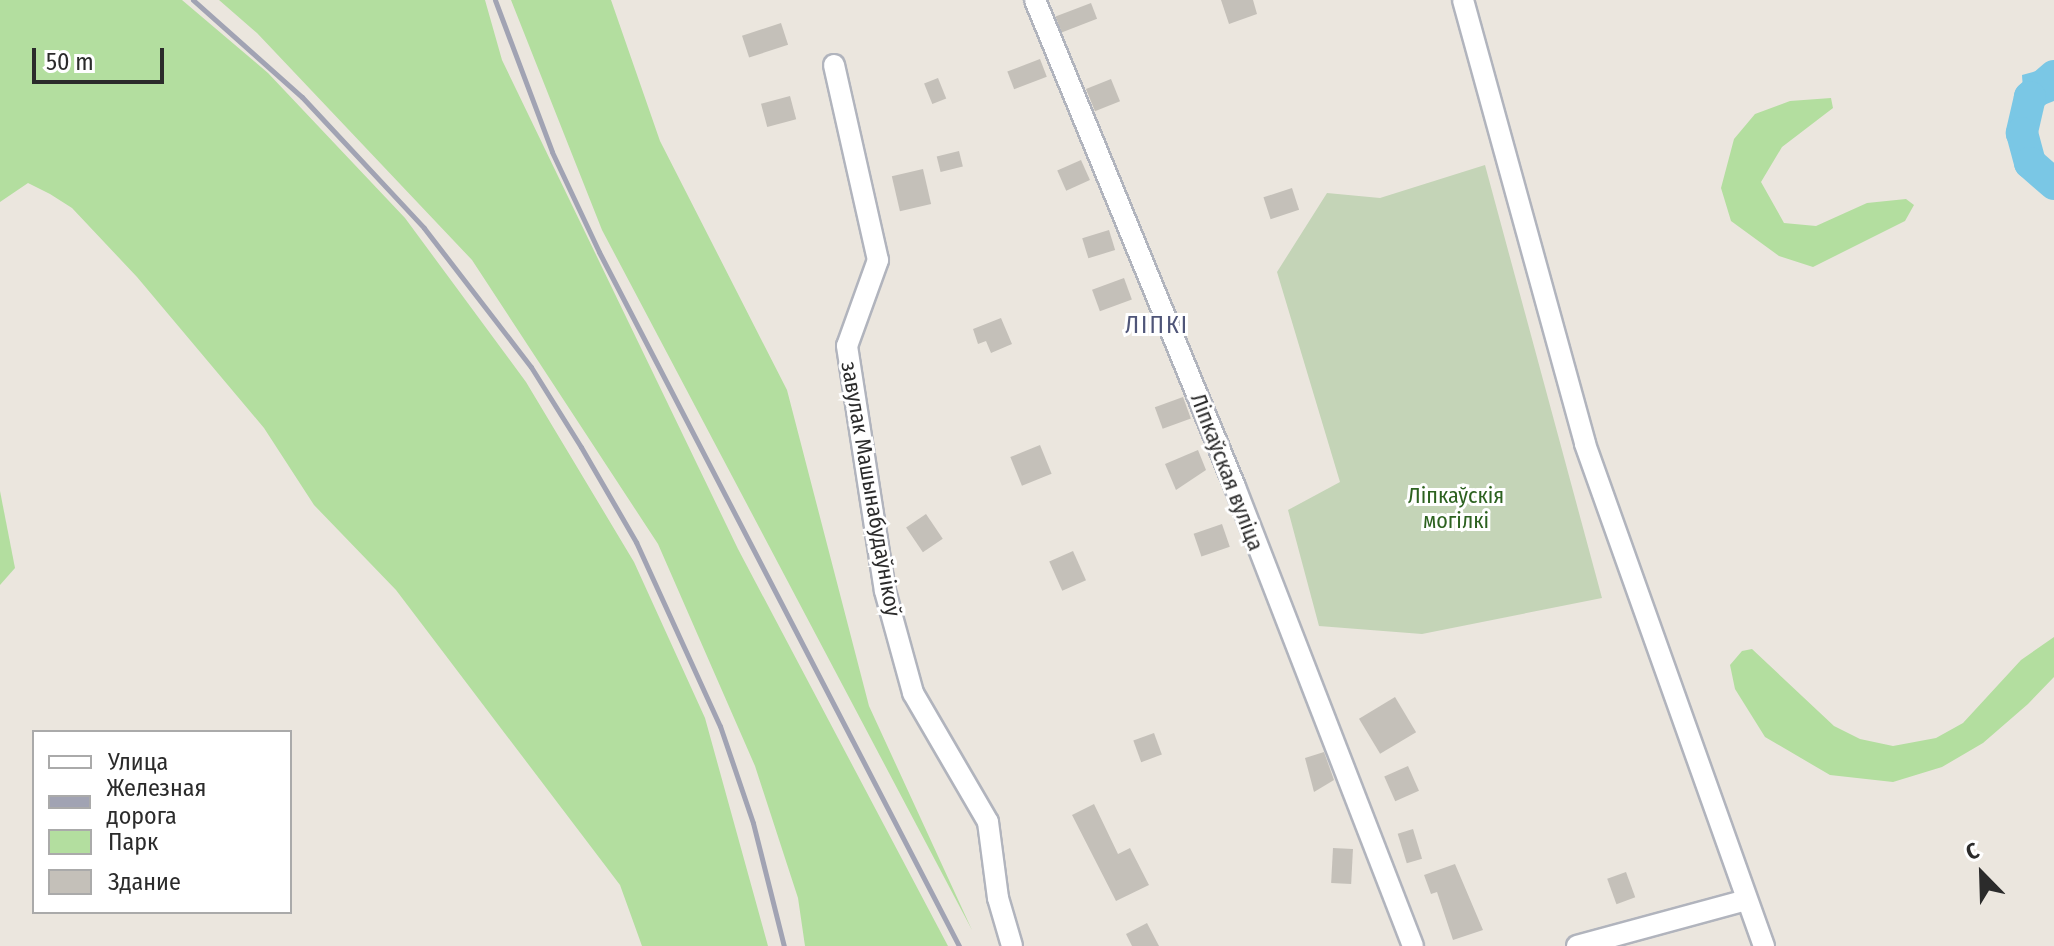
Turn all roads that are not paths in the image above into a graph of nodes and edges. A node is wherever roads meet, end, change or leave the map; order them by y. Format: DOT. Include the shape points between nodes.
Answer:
graph roads {
  1 [pos="1035,0"];
  2 [pos="1463,0"];
  3 [pos="834,65"];
  4 [pos="1746,900"];
  5 [pos="1012,946"];
  6 [pos="1413,946"];
  7 [pos="1577,946"];
  8 [pos="1764,946"];
  1 -- 6 [label="street, Ліпкаўская вуліца" via="1235,487"];
  2 -- 4 [label="street" via="1585,444"];
  3 -- 5 [label="street, завулак Машынабудаўнікоў" via="878,260 847,346 885,591 913,693 988,822 998,898"];
  4 -- 7 [label="street"];
  4 -- 8 [label="street"];
}
